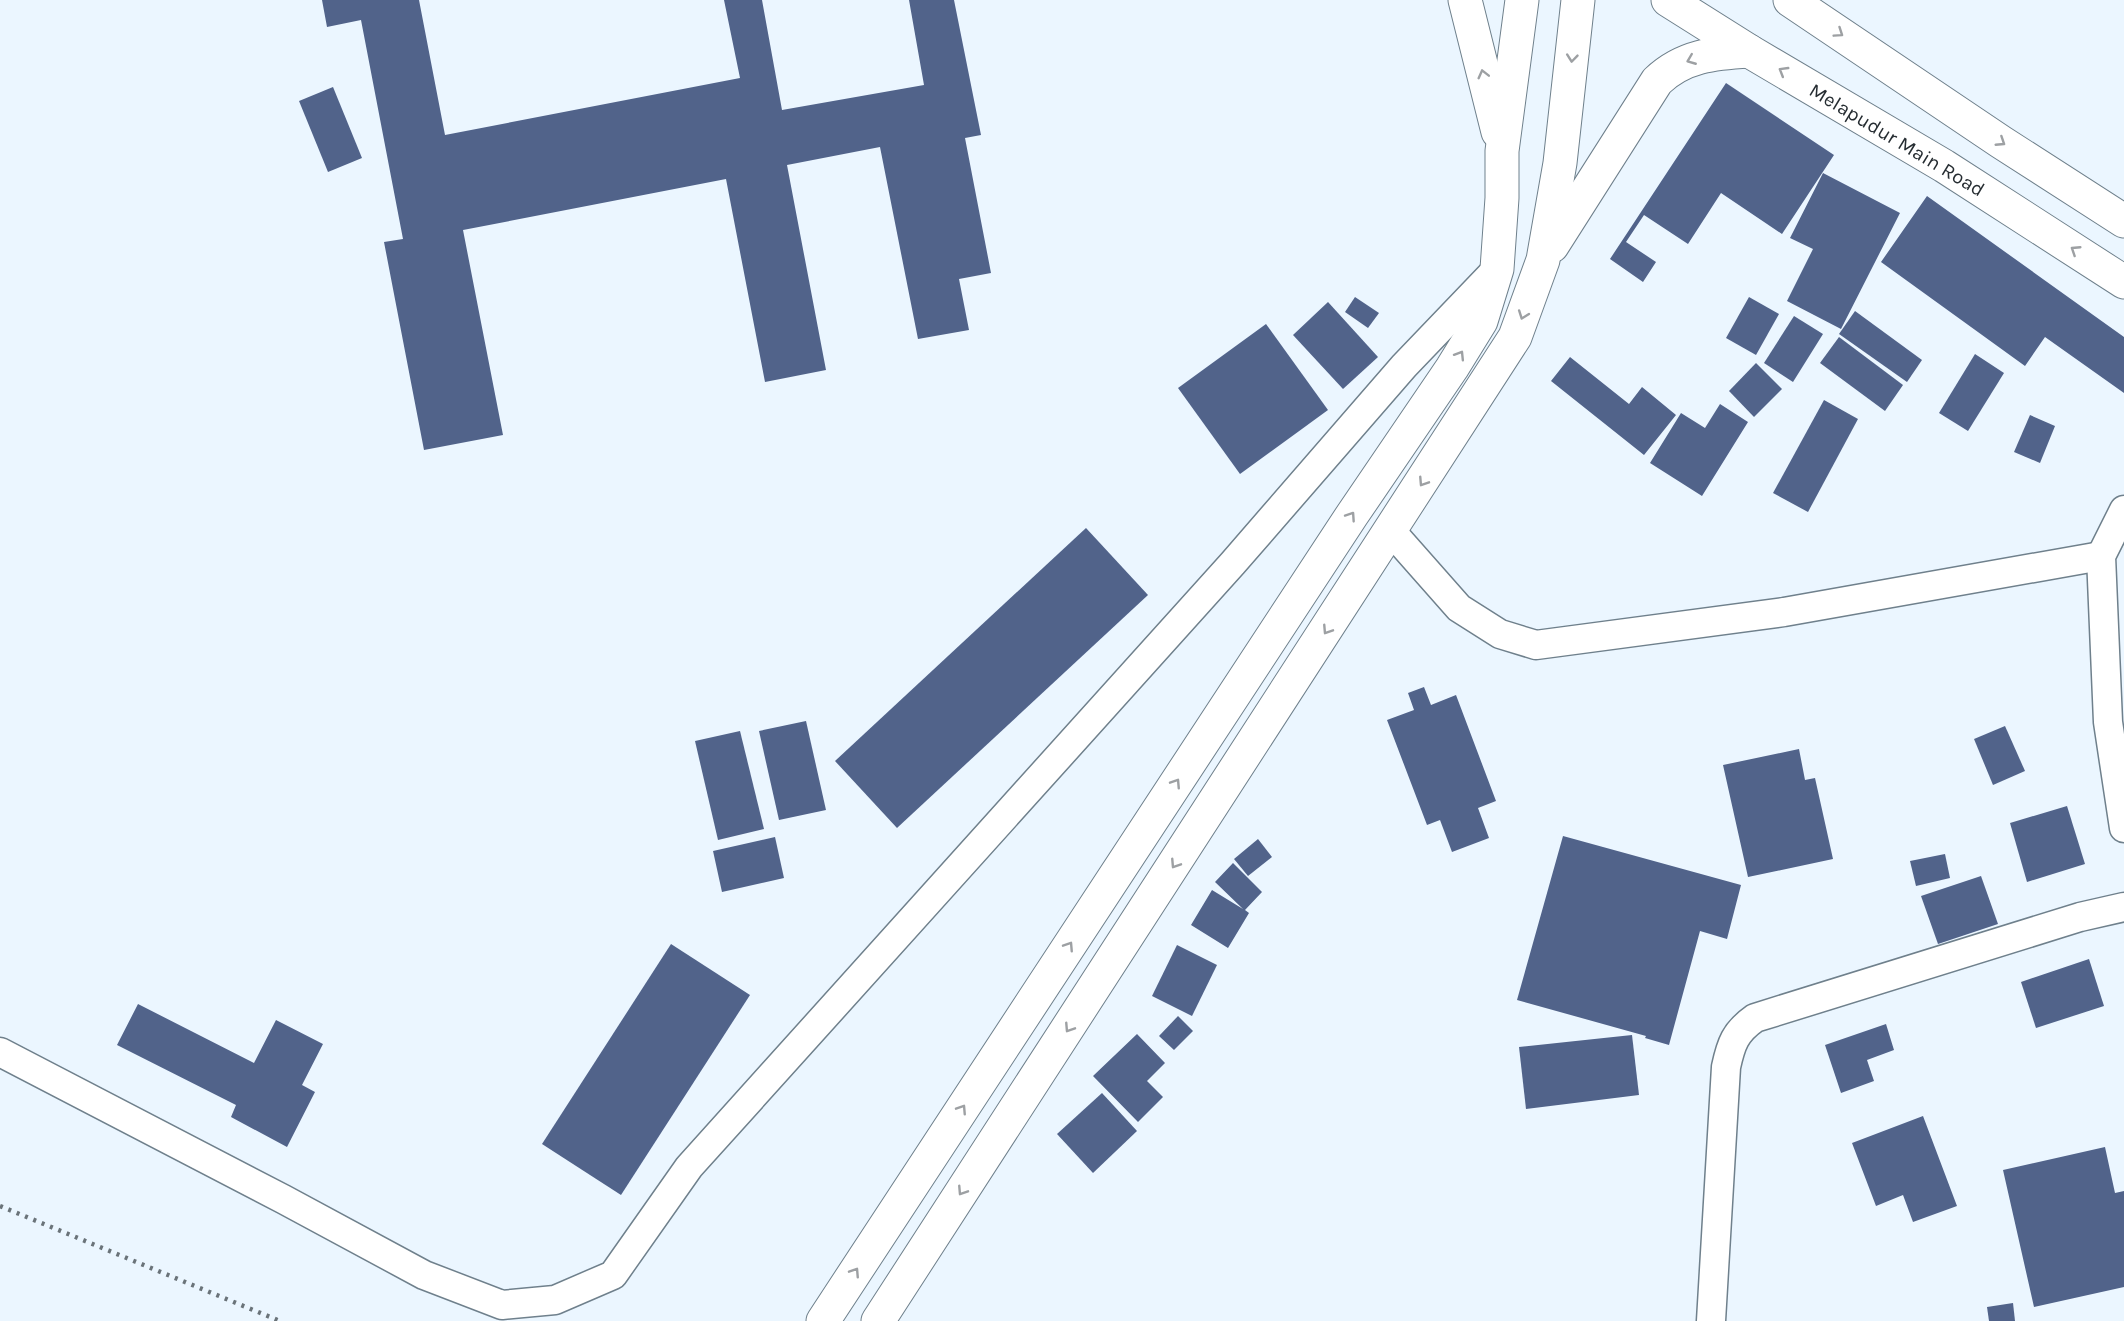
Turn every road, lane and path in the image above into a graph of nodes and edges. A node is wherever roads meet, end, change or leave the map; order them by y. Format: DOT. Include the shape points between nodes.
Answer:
graph roads {
  1 [pos="1465,0"];
  2 [pos="1522,0"];
  3 [pos="1578,0"];
  4 [pos="1668,0"];
  5 [pos="1790,0"];
  6 [pos="1749,51"];
  7 [pos="1502,151"];
  8 [pos="2124,221"];
  9 [pos="1543,260"];
  10 [pos="1497,269"];
  11 [pos="2124,282"];
  12 [pos="2124,510"];
  13 [pos="1391,531"];
  14 [pos="2101,556"];
  15 [pos="2124,828"];
  16 [pos="2124,907"];
  17 [pos="0,1052"];
  18 [pos="823,1321"];
  19 [pos="878,1321"];
  20 [pos="1712,1321"];
  7 -- 1 [label="main road, one-way"];
  2 -- 7 [label="main road"];
  3 -- 9 [label="main road, one-way" via="1560,163"];
  4 -- 6 [label="main road, Melapudur Main Road"];
  5 -- 8 [label="main road, one-way"];
  6 -- 9 [label="main road, one-way" via="1695,57 1657,81"];
  11 -- 6 [label="main road, Melapudur Main Road, one-way" via="1944,166"];
  7 -- 10 [label="main road"];
  9 -- 13 [label="main road, one-way" via="1515,338"];
  10 -- 17 [label="street" via="1404,366 1233,563 689,1167 613,1275 555,1300 502,1305 424,1275"];
  18 -- 10 [label="main road, one-way" via="1452,368 1481,321"];
  12 -- 14 [label="street"];
  13 -- 14 [label="street" via="1459,608 1500,634 1536,645 1784,612"];
  13 -- 19 [label="main road, one-way"];
  14 -- 15 [label="street" via="2108,722"];
  16 -- 20 [label="street" via="2080,917 1766,1014 1741,1028 1730,1048 1726,1067"];
}
